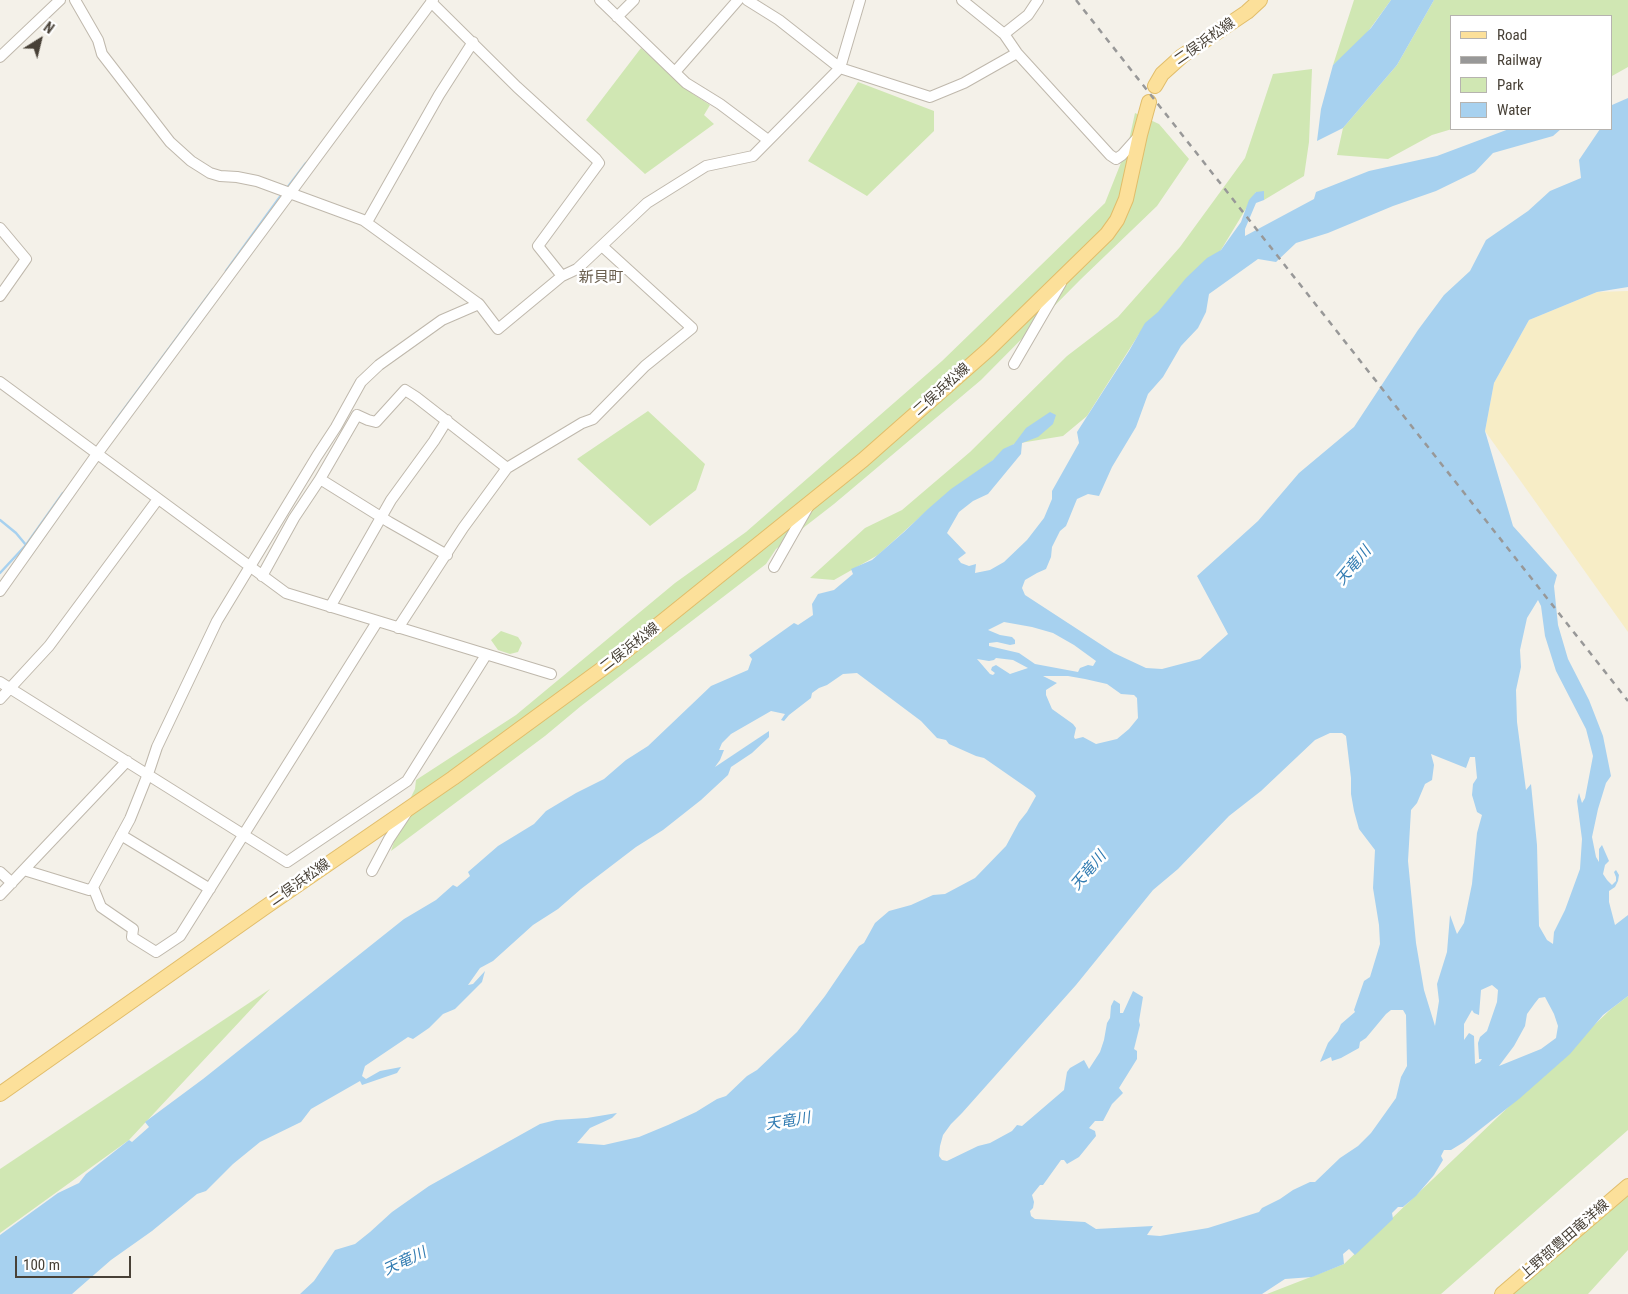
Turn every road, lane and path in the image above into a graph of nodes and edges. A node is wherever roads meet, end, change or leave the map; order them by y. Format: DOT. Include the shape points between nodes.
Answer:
graph roads {
  1 [pos="60,0"];
  2 [pos="75,0"];
  3 [pos="600,0"];
  4 [pos="634,0"];
  5 [pos="738,0"];
  6 [pos="747,0"];
  7 [pos="860,0"];
  8 [pos="962,0"];
  9 [pos="1038,0"];
  10 [pos="1260,0"];
  11 [pos="432,1"];
  12 [pos="618,17"];
  13 [pos="1004,34"];
  14 [pos="473,42"];
  15 [pos="1017,53"];
  16 [pos="0,57"];
  17 [pos="840,68"];
  18 [pos="675,72"];
  19 [pos="1155,86"];
  20 [pos="1149,102"];
  21 [pos="1140,134"];
  22 [pos="768,140"];
  23 [pos="289,194"];
  24 [pos="367,222"];
  25 [pos="0,228"];
  26 [pos="602,246"];
  27 [pos="562,276"];
  28 [pos="1065,276"];
  29 [pos="0,296"];
  30 [pos="479,304"];
  31 [pos="1014,364"];
  32 [pos="0,382"];
  33 [pos="447,420"];
  34 [pos="97,454"];
  35 [pos="507,468"];
  36 [pos="320,479"];
  37 [pos="158,499"];
  38 [pos="811,502"];
  39 [pos="381,516"];
  40 [pos="447,555"];
  41 [pos="774,567"];
  42 [pos="250,568"];
  43 [pos="262,576"];
  44 [pos="0,591"];
  45 [pos="330,607"];
  46 [pos="377,622"];
  47 [pos="398,628"];
  48 [pos="486,655"];
  49 [pos="551,674"];
  50 [pos="0,682"];
  51 [pos="10,688"];
  52 [pos="0,699"];
  53 [pos="127,761"];
  54 [pos="148,774"];
  55 [pos="411,806"];
  56 [pos="121,835"];
  57 [pos="244,835"];
  58 [pos="24,870"];
  59 [pos="0,872"];
  60 [pos="372,872"];
  61 [pos="12,883"];
  62 [pos="93,887"];
  63 [pos="210,889"];
  64 [pos="0,895"];
  65 [pos="0,1094"];
  66 [pos="1628,1186"];
  67 [pos="1502,1294"];
  1 -- 16 [label="street"];
  2 -- 23 [label="street" via="98,40 102,54 170,142 210,173 257,181"];
  3 -- 12 [label="street"];
  4 -- 12 [label="street"];
  5 -- 18 [label="street"];
  6 -- 17 [label="street"];
  7 -- 17 [label="street"];
  8 -- 13 [label="street"];
  9 -- 13 [label="street" via="1028,15"];
  10 -- 19 [label="main road, 二俣浜松線" via="1182,56 1162,74"];
  11 -- 14 [label="street"];
  11 -- 23 [label="street"];
  12 -- 18 [label="street"];
  13 -- 15 [label="street"];
  14 -- 24 [label="street"];
  14 -- 27 [label="street" via="599,164 538,246"];
  15 -- 17 [label="street" via="964,83 930,97"];
  15 -- 21 [label="street" via="1110,155 1116,158 1122,155"];
  17 -- 22 [label="street"];
  18 -- 22 [label="street"];
  20 -- 21 [label="main road, 二俣浜松線"];
  21 -- 28 [label="main road, 二俣浜松線" via="1126,199 1117,220"];
  22 -- 26 [label="street" via="753,156 706,166 648,203"];
  23 -- 24 [label="street"];
  23 -- 34 [label="street"];
  24 -- 30 [label="street"];
  25 -- 29 [label="street" via="26,259"];
  26 -- 27 [label="street" via="577,269"];
  26 -- 35 [label="street" via="692,328 645,366 593,419 582,422"];
  27 -- 30 [label="street" via="498,329"];
  28 -- 31 [label="street"];
  28 -- 38 [label="main road, 二俣浜松線" via="989,349"];
  30 -- 42 [label="street" via="442,320 379,365 361,382"];
  32 -- 34 [label="street"];
  33 -- 35 [label="street"];
  33 -- 36 [label="street" via="405,390 376,422 357,415"];
  33 -- 39 [label="street"];
  34 -- 37 [label="street"];
  34 -- 44 [label="street"];
  35 -- 40 [label="street"];
  36 -- 39 [label="street"];
  36 -- 43 [label="street"];
  37 -- 42 [label="street"];
  37 -- 51 [label="street" via="49,646"];
  38 -- 41 [label="street"];
  38 -- 55 [label="main road, 二俣浜松線" via="617,658"];
  39 -- 40 [label="street"];
  39 -- 45 [label="street"];
  40 -- 47 [label="street"];
  42 -- 43 [label="street"];
  42 -- 54 [label="street" via="217,621 157,746"];
  43 -- 45 [label="street" via="286,594"];
  45 -- 46 [label="street"];
  46 -- 47 [label="street"];
  46 -- 57 [label="street"];
  47 -- 48 [label="street"];
  48 -- 49 [label="street"];
  48 -- 57 [label="street" via="407,780 287,862"];
  50 -- 51 [label="street"];
  51 -- 52 [label="street"];
  51 -- 53 [label="street"];
  53 -- 54 [label="street"];
  53 -- 58 [label="street"];
  54 -- 56 [label="street"];
  54 -- 57 [label="street"];
  55 -- 60 [label="street"];
  55 -- 65 [label="main road, 二俣浜松線"];
  56 -- 62 [label="street"];
  56 -- 63 [label="street"];
  57 -- 63 [label="street"];
  58 -- 61 [label="street"];
  58 -- 62 [label="street" via="89,890"];
  59 -- 61 [label="street"];
  61 -- 64 [label="street"];
  62 -- 63 [label="street" via="101,906 133,928 132,938 156,952 180,936"];
  66 -- 67 [label="main road, 上野部豊田竜洋線"];
}
